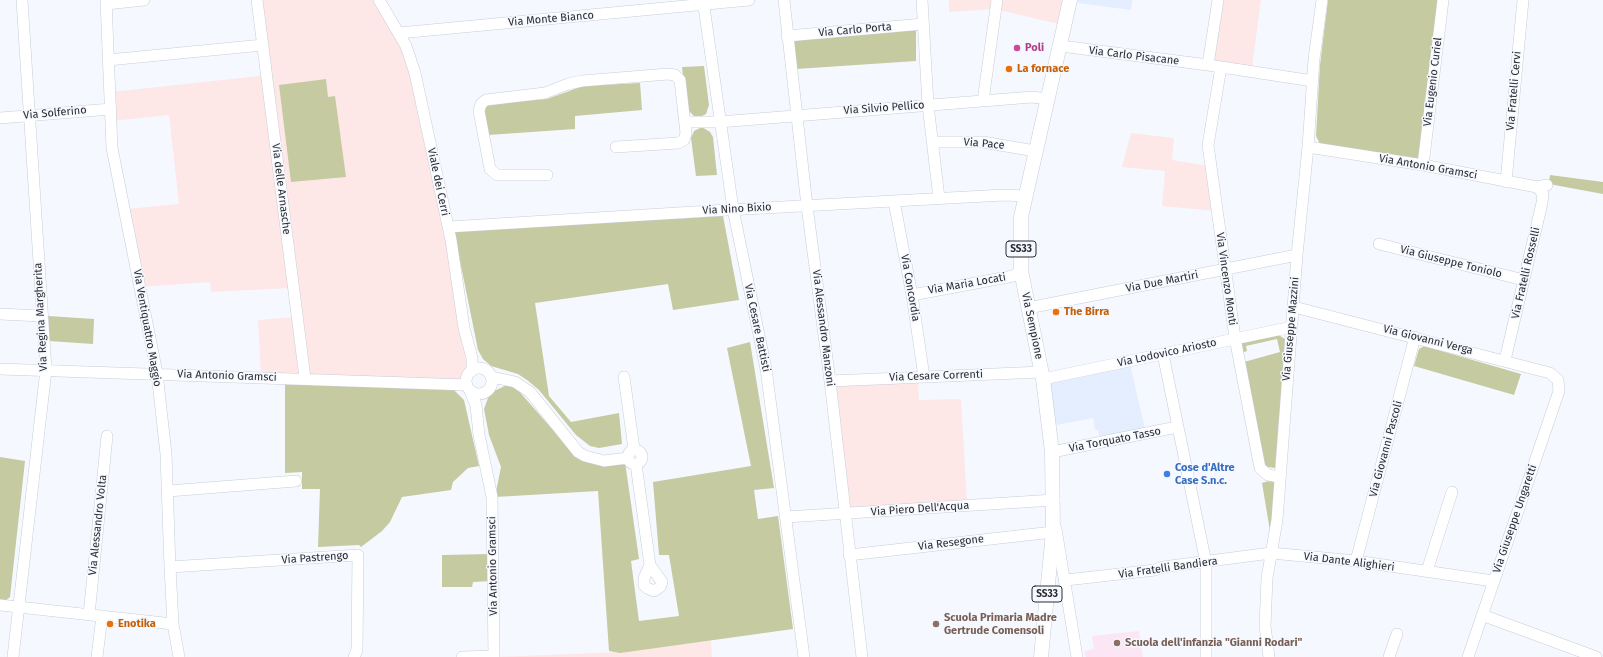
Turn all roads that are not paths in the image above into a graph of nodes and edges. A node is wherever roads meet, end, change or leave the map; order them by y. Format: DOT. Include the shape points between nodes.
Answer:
graph roads {
  1 [pos="22,0"];
  2 [pos="144,0"];
  3 [pos="257,0"];
  4 [pos="380,0"];
  5 [pos="749,0"];
  6 [pos="784,0"];
  7 [pos="922,0"];
  8 [pos="997,0"];
  9 [pos="1070,0"];
  10 [pos="1218,0"];
  11 [pos="1322,0"];
  12 [pos="1443,0"];
  13 [pos="1522,0"];
  14 [pos="106,2"];
  15 [pos="703,2"];
  16 [pos="923,24"];
  17 [pos="399,33"];
  18 [pos="787,36"];
  19 [pos="263,45"];
  20 [pos="1061,46"];
  21 [pos="108,60"];
  22 [pos="1208,65"];
  23 [pos="1221,67"];
  24 [pos="1313,81"];
  25 [pos="1048,98"];
  26 [pos="983,101"];
  27 [pos="928,105"];
  28 [pos="110,109"];
  29 [pos="28,115"];
  30 [pos="797,115"];
  31 [pos="0,118"];
  32 [pos="685,122"];
  33 [pos="720,122"];
  34 [pos="933,142"];
  35 [pos="616,147"];
  36 [pos="1308,147"];
  37 [pos="1035,151"];
  38 [pos="1423,165"];
  39 [pos="547,175"];
  40 [pos="1506,182"];
  41 [pos="1542,186"];
  42 [pos="1026,196"];
  43 [pos="939,198"];
  44 [pos="894,201"];
  45 [pos="807,206"];
  46 [pos="733,210"];
  47 [pos="448,228"];
  48 [pos="1379,244"];
  49 [pos="1297,255"];
  50 [pos="1225,270"];
  51 [pos="1021,271"];
  52 [pos="1524,280"];
  53 [pos="912,295"];
  54 [pos="1294,307"];
  55 [pos="1028,308"];
  56 [pos="0,314"];
  57 [pos="42,316"];
  58 [pos="1292,327"];
  59 [pos="1415,337"];
  60 [pos="1235,338"];
  61 [pos="1163,354"];
  62 [pos="472,358"];
  63 [pos="1505,360"];
  64 [pos="0,369"];
  65 [pos="46,370"];
  66 [pos="157,373"];
  67 [pos="1042,376"];
  68 [pos="624,377"];
  69 [pos="924,377"];
  70 [pos="305,378"];
  71 [pos="471,379"];
  72 [pos="1558,380"];
  73 [pos="492,381"];
  74 [pos="830,381"];
  75 [pos="483,394"];
  76 [pos="476,405"];
  77 [pos="1177,427"];
  78 [pos="107,436"];
  79 [pos="1052,452"];
  80 [pos="632,457"];
  81 [pos="1280,477"];
  82 [pos="296,481"];
  83 [pos="168,491"];
  84 [pos="1452,492"];
  85 [pos="1054,500"];
  86 [pos="844,514"];
  87 [pos="786,517"];
  88 [pos="1054,525"];
  89 [pos="1271,553"];
  90 [pos="849,555"];
  91 [pos="1356,561"];
  92 [pos="1206,563"];
  93 [pos="650,565"];
  94 [pos="170,567"];
  95 [pos="1427,571"];
  96 [pos="1066,580"];
  97 [pos="1493,581"];
  98 [pos="0,605"];
  99 [pos="19,607"];
  100 [pos="89,615"];
  101 [pos="1482,615"];
  102 [pos="102,616"];
  103 [pos="173,624"];
  104 [pos="1397,634"];
  105 [pos="1571,652"];
  106 [pos="494,656"];
  107 [pos="13,657"];
  108 [pos="97,657"];
  109 [pos="179,657"];
  110 [pos="354,657"];
  111 [pos="462,657"];
  112 [pos="804,657"];
  113 [pos="862,657"];
  114 [pos="1041,657"];
  115 [pos="1077,657"];
  116 [pos="1206,657"];
  117 [pos="1269,657"];
  118 [pos="1389,657"];
  119 [pos="1468,657"];
  120 [pos="1596,657"];
  1 -- 29 [label="street, Via Regina Margherita"];
  2 -- 14 [label="street"];
  3 -- 19 [label="street, Via delle Arnasche"];
  4 -- 17 [label="street, Viale dei Cerri"];
  5 -- 15 [label="street, Via Monte Bianco"];
  6 -- 18 [label="street, Via Alessandro Manzoni"];
  7 -- 16 [label="street"];
  8 -- 26 [label="street"];
  9 -- 20 [label="main road, Via Sempione / SS33"];
  10 -- 22 [label="street"];
  11 -- 24 [label="street, Via Giuseppe Mazzini"];
  12 -- 38 [label="street, Via Eugenio Curiel"];
  13 -- 40 [label="street, Via Fratelli Cervi"];
  14 -- 21 [label="street, Via Ventiquattro Maggio"];
  15 -- 17 [label="street, Via Monte Bianco"];
  15 -- 33 [label="street, Via Cesare Battisti"];
  16 -- 18 [label="street, Via Carlo Porta"];
  16 -- 27 [label="street"];
  17 -- 47 [label="street, Viale dei Cerri" via="414,68"];
  18 -- 30 [label="street, Via Alessandro Manzoni"];
  19 -- 21 [label="street"];
  19 -- 70 [label="street, Via delle Arnasche"];
  20 -- 22 [label="street, Via Carlo Pisacane"];
  20 -- 25 [label="main road, Via Sempione / SS33"];
  21 -- 28 [label="street, Via Ventiquattro Maggio"];
  22 -- 23 [label="street, Via Carlo Pisacane"];
  23 -- 24 [label="street, Via Carlo Pisacane"];
  23 -- 50 [label="street, Via Vincenzo Monti" via="1208,145"];
  24 -- 36 [label="street, Via Giuseppe Mazzini"];
  25 -- 26 [label="street, Via Silvio Pellico"];
  25 -- 37 [label="main road, Via Sempione / SS33"];
  26 -- 27 [label="street, Via Silvio Pellico"];
  27 -- 30 [label="street, Via Silvio Pellico"];
  27 -- 34 [label="street"];
  28 -- 29 [label="street, Via Solferino"];
  28 -- 66 [label="street, Via Ventiquattro Maggio" via="112,148"];
  29 -- 31 [label="street, Via Solferino"];
  29 -- 57 [label="street, Via Regina Margherita"];
  30 -- 33 [label="street, Via Silvio Pellico"];
  30 -- 45 [label="street, Via Alessandro Manzoni"];
  32 -- 33 [label="street, Via Silvio Pellico"];
  32 -- 35 [label="street" via="684,140 678,143"];
  32 -- 39 [label="street" via="680,80 675,75 668,74 582,81 545,93 486,100 481,104 479,111 490,169 497,175"];
  33 -- 46 [label="street, Via Cesare Battisti"];
  34 -- 37 [label="street, Via Pace" via="983,142"];
  34 -- 43 [label="street"];
  36 -- 38 [label="street, Via Antonio Gramsci"];
  36 -- 49 [label="street, Via Giuseppe Mazzini"];
  37 -- 42 [label="main road, Via Sempione / SS33"];
  38 -- 40 [label="street, Via Antonio Gramsci"];
  40 -- 41 [label="street, Via Antonio Gramsci"];
  41 -- 52 [label="street, Via Fratelli Rosselli" via="1542,203"];
  42 -- 43 [label="street, Via Nino Bixio" via="1004,194"];
  42 -- 51 [label="main road, Via Sempione / SS33" via="1021,217"];
  43 -- 44 [label="street, Via Nino Bixio"];
  44 -- 45 [label="street, Via Nino Bixio"];
  44 -- 53 [label="street, Via Concordia"];
  45 -- 46 [label="street, Via Nino Bixio"];
  45 -- 74 [label="street, Via Alessandro Manzoni"];
  46 -- 47 [label="street, Via Nino Bixio"];
  46 -- 87 [label="street, Via Cesare Battisti" via="766,369"];
  47 -- 62 [label="street, Viale dei Cerri" via="464,328"];
  48 -- 52 [label="street, Via Giuseppe Toniolo"];
  49 -- 50 [label="street, Via Due Martiri"];
  49 -- 54 [label="street, Via Giuseppe Mazzini"];
  50 -- 55 [label="street, Via Due Martiri"];
  50 -- 60 [label="street, Via Vincenzo Monti"];
  51 -- 53 [label="street, Via Maria Locati" via="1014,276"];
  51 -- 55 [label="main road, Via Sempione / SS33"];
  52 -- 63 [label="street, Via Fratelli Rosselli"];
  53 -- 69 [label="street, Via Concordia"];
  54 -- 58 [label="street, Via Giuseppe Mazzini"];
  54 -- 59 [label="street, Via Giovanni Verga"];
  55 -- 67 [label="main road, Via Sempione / SS33"];
  56 -- 57 [label="street"];
  57 -- 65 [label="street, Via Regina Margherita"];
  58 -- 60 [label="street, Via Lodovico Ariosto"];
  58 -- 81 [label="street, Via Giuseppe Mazzini"];
  59 -- 63 [label="street, Via Giovanni Verga"];
  59 -- 91 [label="street, Via Giovanni Pascoli"];
  60 -- 61 [label="street, Via Lodovico Ariosto"];
  60 -- 81 [label="street, Via Vincenzo Monti" via="1260,468 1268,475"];
  61 -- 67 [label="street, Via Lodovico Ariosto"];
  61 -- 77 [label="street"];
  62 -- 71 [label="street, Via Antonio Gramsci"];
  63 -- 72 [label="street, Via Giovanni Verga" via="1550,373"];
  64 -- 65 [label="street, Via Antonio Gramsci"];
  65 -- 66 [label="street, Via Antonio Gramsci"];
  65 -- 99 [label="street, Via Regina Margherita"];
  66 -- 70 [label="street, Via Antonio Gramsci"];
  66 -- 83 [label="street, Via Ventiquattro Maggio"];
  67 -- 69 [label="street, Via Cesare Correnti"];
  67 -- 79 [label="main road, Via Sempione / SS33"];
  68 -- 80 [label="street"];
  69 -- 74 [label="street, Via Cesare Correnti"];
  70 -- 71 [label="street, Via Antonio Gramsci" via="455,384"];
  71 -- 73 [label="street, Via Antonio Gramsci" via="488,372"];
  71 -- 75 [label="street" via="476,394"];
  71 -- 76 [label="street, Via Antonio Gramsci"];
  72 -- 97 [label="street, Via Giuseppe Ungaretti" via="1559,391"];
  73 -- 75 [label="street" via="489,390"];
  73 -- 80 [label="street" via="515,382 530,392 578,452 585,456 604,461"];
  74 -- 86 [label="street, Via Alessandro Manzoni"];
  75 -- 76 [label="street"];
  76 -- 106 [label="street, Via Antonio Gramsci" via="479,435 492,498"];
  77 -- 79 [label="street, Via Torquato Tasso"];
  77 -- 92 [label="street"];
  78 -- 100 [label="street, Via Alessandro Volta"];
  79 -- 85 [label="main road, Via Sempione / SS33"];
  80 -- 93 [label="street"];
  81 -- 89 [label="street, Via Giuseppe Mazzini" via="1277,520"];
  82 -- 83 [label="street"];
  83 -- 94 [label="street, Via Ventiquattro Maggio"];
  84 -- 95 [label="street"];
  85 -- 86 [label="street, Via Piero Dell'Acqua"];
  85 -- 88 [label="main road, Via Sempione / SS33"];
  86 -- 87 [label="street, Via Piero Dell'Acqua"];
  86 -- 90 [label="street, Via Alessandro Manzoni"];
  87 -- 112 [label="street, Via Cesare Battisti"];
  88 -- 90 [label="street, Via Resegone"];
  88 -- 96 [label="street"];
  88 -- 114 [label="main road, Via Sempione / SS33"];
  89 -- 91 [label="street, Via Dante Alighieri"];
  89 -- 92 [label="street, Via Fratelli Bandiera"];
  89 -- 117 [label="street, Via Giuseppe Mazzini" via="1265,606"];
  90 -- 113 [label="street, Via Alessandro Manzoni"];
  91 -- 95 [label="street, Via Dante Alighieri"];
  92 -- 96 [label="street, Via Fratelli Bandiera"];
  92 -- 116 [label="street"];
  94 -- 103 [label="street, Via Ventiquattro Maggio"];
  94 -- 110 [label="street, Via Pastrengo" via="358,555 357,650"];
  95 -- 97 [label="street, Via Dante Alighieri"];
  96 -- 115 [label="street"];
  97 -- 101 [label="street, Via Giuseppe Ungaretti"];
  98 -- 99 [label="street"];
  99 -- 100 [label="street"];
  99 -- 107 [label="street, Via Regina Margherita"];
  100 -- 102 [label="street"];
  101 -- 105 [label="street"];
  101 -- 119 [label="street, Via Giuseppe Ungaretti"];
  102 -- 103 [label="street"];
  102 -- 108 [label="street"];
  103 -- 109 [label="street, Via Ventiquattro Maggio"];
  104 -- 118 [label="street"];
  105 -- 120 [label="street"];
  106 -- 111 [label="street"];
}
